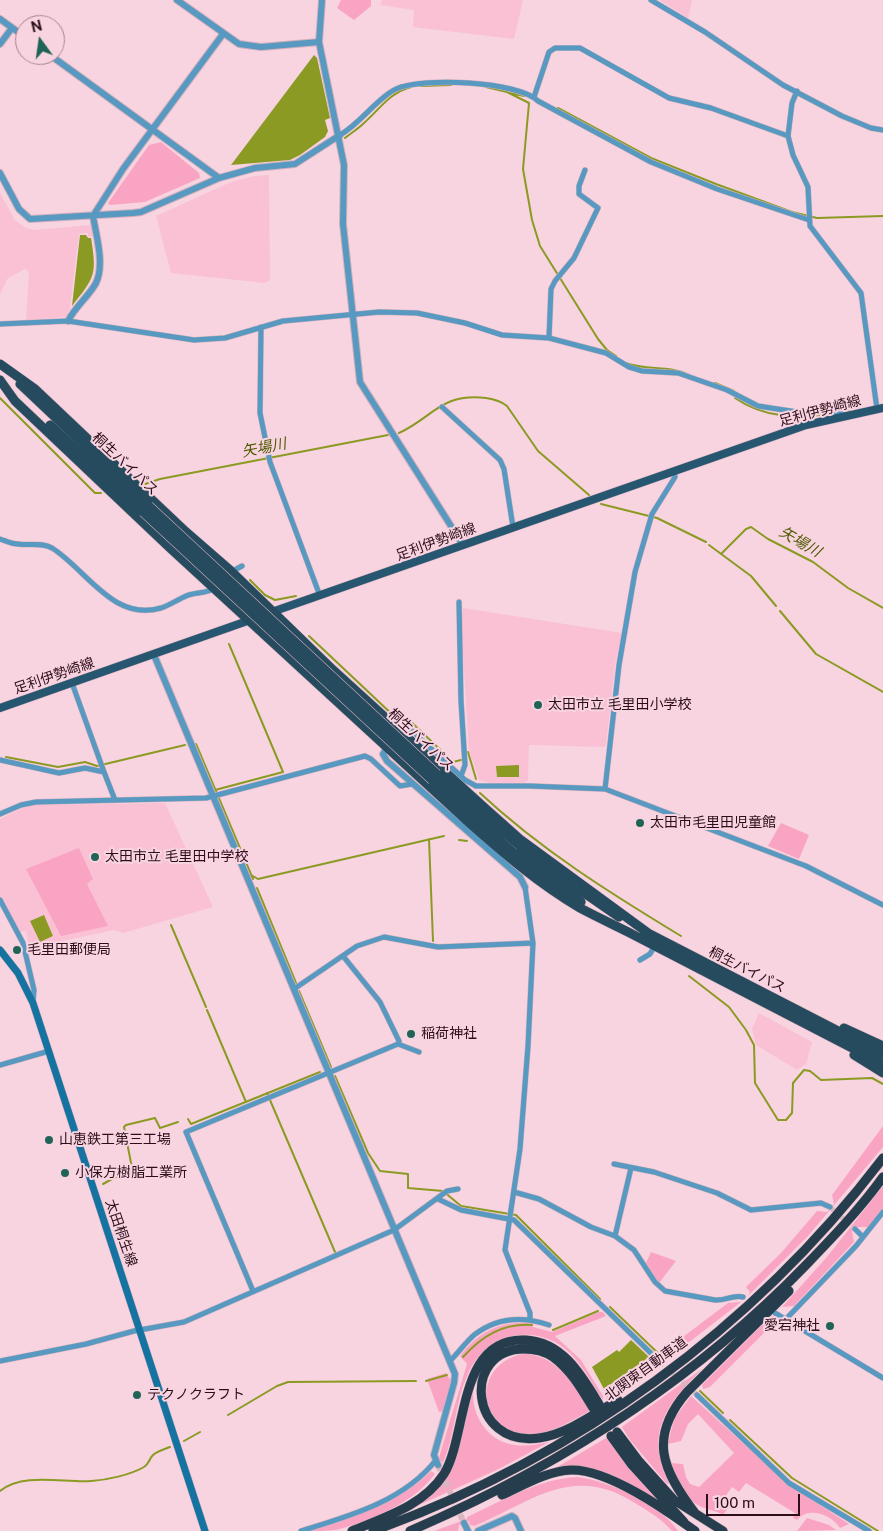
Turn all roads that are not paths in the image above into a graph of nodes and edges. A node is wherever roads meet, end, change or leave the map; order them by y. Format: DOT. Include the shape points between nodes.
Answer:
graph roads {
  1 [pos="177,0"];
  2 [pos="322,0"];
  3 [pos="651,0"];
  4 [pos="0,19"];
  5 [pos="12,28"];
  6 [pos="15,30"];
  7 [pos="223,34"];
  8 [pos="320,42"];
  9 [pos="0,44"];
  10 [pos="64,65"];
  11 [pos="797,91"];
  12 [pos="534,97"];
  13 [pos="153,129"];
  14 [pos="883,130"];
  15 [pos="340,136"];
  16 [pos="788,136"];
  17 [pos="585,170"];
  18 [pos="0,172"];
  19 [pos="219,178"];
  20 [pos="93,216"];
  21 [pos="809,220"];
  22 [pos="352,314"];
  23 [pos="68,321"];
  24 [pos="0,324"];
  25 [pos="261,327"];
  26 [pos="549,338"];
  27 [pos="0,364"];
  28 [pos="0,380"];
  29 [pos="442,407"];
  30 [pos="880,409"];
  31 [pos="846,415"];
  32 [pos="674,471"];
  33 [pos="146,509"];
  34 [pos="513,527"];
  35 [pos="0,539"];
  36 [pos="463,545"];
  37 [pos="242,566"];
  38 [pos="231,571"];
  39 [pos="214,588"];
  40 [pos="320,596"];
  41 [pos="459,602"];
  42 [pos="274,612"];
  43 [pos="249,620"];
  44 [pos="154,655"];
  45 [pos="72,683"];
  46 [pos="0,708"];
  47 [pos="401,732"];
  48 [pos="386,748"];
  49 [pos="0,760"];
  50 [pos="103,767"];
  51 [pos="461,776"];
  52 [pos="434,777"];
  53 [pos="412,784"];
  54 [pos="605,789"];
  55 [pos="215,795"];
  56 [pos="115,800"];
  57 [pos="0,814"];
  58 [pos="525,887"];
  59 [pos="0,900"];
  60 [pos="883,905"];
  61 [pos="648,933"];
  62 [pos="632,934"];
  63 [pos="532,943"];
  64 [pos="654,947"];
  65 [pos="0,950"];
  66 [pos="343,956"];
  67 [pos="640,960"];
  68 [pos="294,989"];
  69 [pos="33,1003"];
  70 [pos="819,1027"];
  71 [pos="398,1044"];
  72 [pos="883,1046"];
  73 [pos="49,1051"];
  74 [pos="420,1052"];
  75 [pos="883,1054"];
  76 [pos="883,1064"];
  77 [pos="0,1065"];
  78 [pos="328,1072"];
  79 [pos="883,1073"];
  80 [pos="883,1158"];
  81 [pos="614,1164"];
  82 [pos="631,1168"];
  83 [pos="883,1177"];
  84 [pos="458,1189"];
  85 [pos="514,1192"];
  86 [pos="440,1197"];
  87 [pos="830,1208"];
  88 [pos="883,1212"];
  89 [pos="510,1215"];
  90 [pos="855,1229"];
  91 [pos="394,1230"];
  92 [pos="838,1232"];
  93 [pos="615,1236"];
  94 [pos="863,1237"];
  95 [pos="253,1291"];
  96 [pos="743,1297"];
  97 [pos="775,1313"];
  98 [pos="530,1319"];
  99 [pos="786,1319"];
  100 [pos="549,1325"];
  101 [pos="140,1330"];
  102 [pos="700,1348"];
  103 [pos="0,1360"];
  104 [pos="450,1361"];
  105 [pos="660,1362"];
  106 [pos="883,1378"];
  107 [pos="696,1395"];
  108 [pos="437,1462"];
  109 [pos="695,1513"];
  110 [pos="464,1523"];
  111 [pos="686,1524"];
  112 [pos="205,1531"];
  113 [pos="301,1531"];
  114 [pos="352,1531"];
  115 [pos="373,1531"];
  116 [pos="411,1531"];
  117 [pos="468,1531"];
  118 [pos="478,1531"];
  119 [pos="520,1531"];
  120 [pos="695,1531"];
  121 [pos="723,1531"];
  122 [pos="869,1531"];
  1 -- 7 [label="street"];
  2 -- 8 [label="street"];
  3 -- 11 [label="street"];
  4 -- 5 [label="street"];
  5 -- 6 [label="street"];
  5 -- 9 [label="street"];
  7 -- 8 [label="street" via="250,47"];
  7 -- 13 [label="street"];
  8 -- 15 [label="street"];
  10 -- 13 [label="street"];
  11 -- 14 [label="street" via="842,116"];
  11 -- 16 [label="street" via="792,103"];
  12 -- 15 [label="street" via="474,83 402,86 393,90 361,122"];
  12 -- 16 [label="street" via="549,52 555,48 580,48 668,98 710,108"];
  12 -- 21 [label="street" via="651,162 717,189"];
  13 -- 19 [label="street"];
  13 -- 20 [label="street"];
  15 -- 19 [label="street" via="295,164 255,168"];
  15 -- 22 [label="street" via="344,165 343,224"];
  16 -- 21 [label="street" via="793,156 808,187"];
  17 -- 26 [label="street" via="579,194 598,208 574,258 551,289"];
  18 -- 20 [label="street" via="19,209 30,219"];
  19 -- 20 [label="street" via="141,212"];
  20 -- 23 [label="street" via="99,273 96,283"];
  21 -- 30 [label="street" via="810,226 862,293"];
  22 -- 25 [label="street" via="283,321"];
  22 -- 26 [label="street" via="417,313 460,321 502,335"];
  22 -- 36 [label="street" via="360,382"];
  23 -- 24 [label="street"];
  23 -- 25 [label="street" via="194,340 217,339"];
  25 -- 40 [label="street" via="260,413 270,462"];
  26 -- 31 [label="street" via="606,353 642,371 678,373 727,390 758,406"];
  27 -- 33 [label="highway, 桐生バイパス"];
  27 -- 38 [label="highway" via="35,389 185,532"];
  28 -- 33 [label="highway, 桐生バイパス"];
  28 -- 39 [label="highway" via="15,401"];
  29 -- 34 [label="street" via="500,460"];
  30 -- 31 [label="main road, 足利伊勢崎線"];
  31 -- 32 [label="main road, 足利伊勢崎線" via="806,425"];
  32 -- 34 [label="main road, 足利伊勢崎線"];
  32 -- 54 [label="street" via="675,477 651,516 635,572 626,616"];
  33 -- 52 [label="highway, 桐生バイパス, bridge"];
  34 -- 36 [label="main road, 足利伊勢崎線"];
  35 -- 39 [label="street" via="53,549 109,597 130,607 160,608"];
  36 -- 40 [label="main road, 足利伊勢崎線"];
  37 -- 38 [label="street"];
  38 -- 39 [label="street"];
  38 -- 42 [label="highway"];
  39 -- 43 [label="highway"];
  40 -- 42 [label="main road, 足利伊勢崎線"];
  41 -- 51 [label="street" via="465,765"];
  42 -- 43 [label="main road, 足利伊勢崎線"];
  42 -- 47 [label="highway"];
  43 -- 44 [label="main road, 足利伊勢崎線"];
  43 -- 48 [label="highway"];
  44 -- 45 [label="main road, 足利伊勢崎線"];
  44 -- 55 [label="street"];
  45 -- 46 [label="main road, 足利伊勢崎線"];
  45 -- 50 [label="street"];
  47 -- 48 [label="street"];
  47 -- 51 [label="street" via="410,729"];
  47 -- 61 [label="highway" via="521,840"];
  48 -- 53 [label="street" via="383,756"];
  48 -- 62 [label="highway" via="516,863 581,908"];
  49 -- 50 [label="street" via="59,773"];
  50 -- 56 [label="street"];
  51 -- 54 [label="street" via="476,786"];
  52 -- 61 [label="highway, 桐生バイパス" via="535,859 600,906"];
  52 -- 62 [label="highway, 桐生バイパス" via="514,853"];
  53 -- 55 [label="street" via="400,786 365,756"];
  53 -- 58 [label="street" via="520,877"];
  54 -- 60 [label="street" via="806,866"];
  55 -- 56 [label="street" via="206,798"];
  55 -- 68 [label="street"];
  56 -- 57 [label="street" via="28,803"];
  58 -- 63 [label="street"];
  59 -- 69 [label="street" via="23,942 34,990"];
  61 -- 70 [label="highway, 桐生バイパス"];
  62 -- 64 [label="highway, 桐生バイパス"];
  63 -- 66 [label="street" via="438,947 384,937 357,946"];
  63 -- 85 [label="street" via="523,1116"];
  64 -- 67 [label="street"];
  64 -- 70 [label="highway, 桐生バイパス"];
  65 -- 69 [label="main road, 太田桐生線" via="18,973"];
  66 -- 68 [label="street"];
  66 -- 71 [label="street" via="380,1002"];
  68 -- 78 [label="street"];
  69 -- 73 [label="main road, 太田桐生線"];
  70 -- 72 [label="highway" via="846,1029"];
  70 -- 75 [label="highway, 桐生バイパス"];
  70 -- 76 [label="highway, 桐生バイパス"];
  70 -- 79 [label="highway"];
  71 -- 74 [label="street"];
  71 -- 78 [label="street"];
  73 -- 77 [label="street"];
  73 -- 101 [label="main road, 太田桐生線"];
  78 -- 91 [label="street"];
  78 -- 95 [label="street" via="186,1132"];
  80 -- 102 [label="highway, 北関東自動車道" via="800,1256"];
  81 -- 82 [label="street"];
  82 -- 87 [label="street" via="654,1172 717,1193 746,1209 821,1203"];
  82 -- 93 [label="street"];
  83 -- 92 [label="highway, 北関東自動車道"];
  84 -- 86 [label="street" via="447,1191"];
  85 -- 89 [label="street"];
  85 -- 93 [label="street" via="539,1199 590,1227"];
  86 -- 89 [label="street" via="461,1210"];
  86 -- 91 [label="street"];
  88 -- 94 [label="street"];
  89 -- 98 [label="street" via="506,1255"];
  89 -- 105 [label="street"];
  90 -- 94 [label="street"];
  91 -- 95 [label="street"];
  91 -- 104 [label="street"];
  92 -- 109 [label="highway" via="807,1273 687,1392 671,1413 663,1436 665,1460 678,1490"];
  92 -- 116 [label="highway, 北関東自動車道" via="710,1355 630,1413 513,1483"];
  93 -- 96 [label="street" via="634,1250 655,1282 665,1291 716,1300 736,1295"];
  94 -- 99 [label="street"];
  95 -- 101 [label="street" via="180,1324"];
  97 -- 99 [label="street"];
  98 -- 100 [label="street"];
  98 -- 104 [label="street" via="508,1320 485,1328"];
  99 -- 106 [label="street"];
  101 -- 103 [label="street"];
  101 -- 112 [label="main road, 太田桐生線"];
  102 -- 114 [label="highway" via="626,1396 576,1424 541,1438 513,1437 494,1426 485,1412 482,1384 490,1366 504,1354 520,1349 547,1353 562,1364 596,1406 573,1364 548,1345 525,1340 500,1345 488,1354 470,1381 451,1458 434,1486 399,1511"];
  102 -- 115 [label="highway, 北関東自動車道" via="618,1406 529,1461 444,1502"];
  104 -- 108 [label="street" via="456,1378 435,1451"];
  107 -- 122 [label="street" via="789,1482"];
  108 -- 113 [label="street" via="403,1491 372,1506"];
  109 -- 111 [label="highway" via="668,1494 614,1434 632,1466"];
  109 -- 121 [label="highway"];
  110 -- 117 [label="street"];
  111 -- 116 [label="highway" via="603,1476 571,1470 536,1479 444,1521"];
  111 -- 120 [label="highway"];
  118 -- 119 [label="street" via="512,1516"];
}
